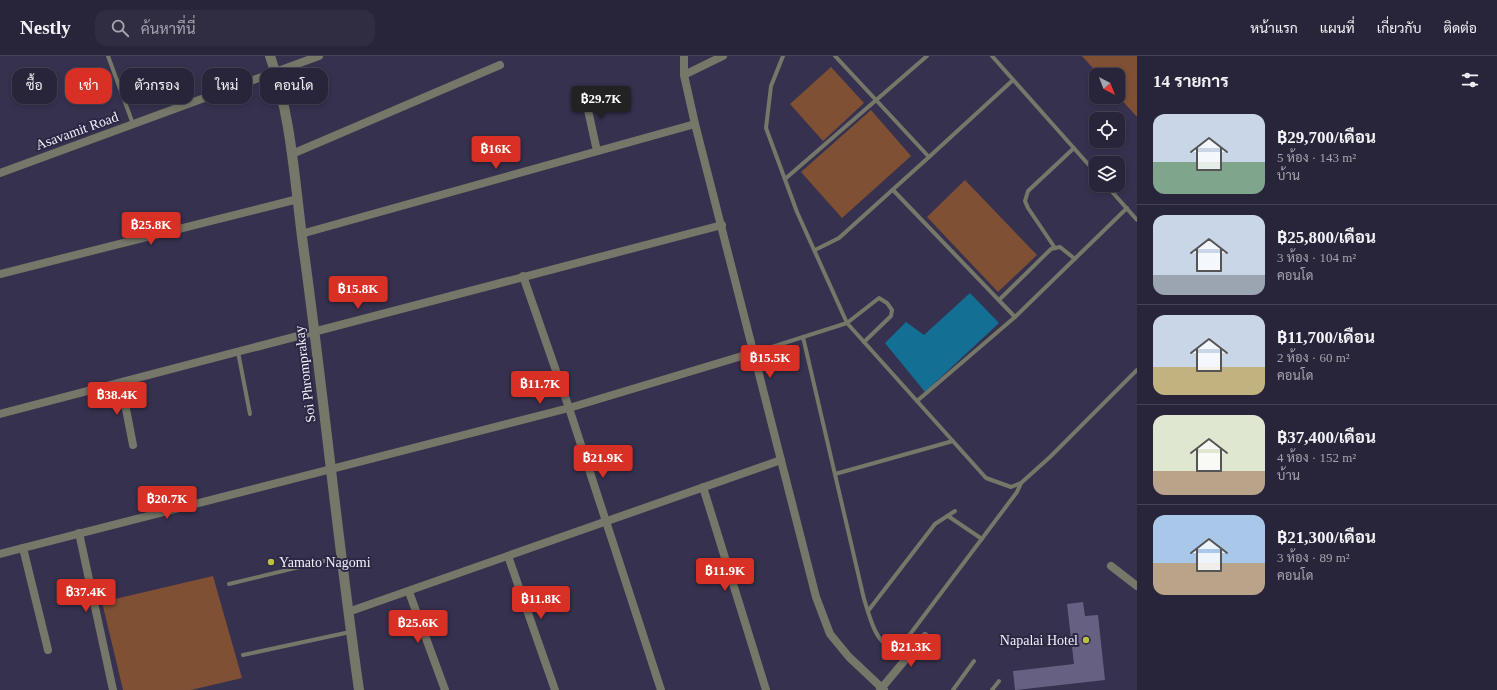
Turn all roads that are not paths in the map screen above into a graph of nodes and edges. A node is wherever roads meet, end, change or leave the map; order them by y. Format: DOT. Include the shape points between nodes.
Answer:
graph roads {
  1 [pos="108,56"];
  2 [pos="270,56"];
  3 [pos="320,56"];
  4 [pos="684,56"];
  5 [pos="723,56"];
  6 [pos="783,56"];
  7 [pos="835,56"];
  8 [pos="927,56"];
  9 [pos="992,56"];
  10 [pos="500,65"];
  11 [pos="275,68"];
  12 [pos="285,68"];
  13 [pos="684,75"];
  14 [pos="260,77"];
  15 [pos="1013,80"];
  16 [pos="584,92"];
  17 [pos="877,101"];
  18 [pos="282,104"];
  19 [pos="133,124"];
  20 [pos="695,124"];
  21 [pos="1074,148"];
  22 [pos="597,152"];
  23 [pos="292,154"];
  24 [pos="929,157"];
  25 [pos="1089,165"];
  26 [pos="0,173"];
  27 [pos="785,179"];
  28 [pos="893,190"];
  29 [pos="1112,192"];
  30 [pos="298,199"];
  31 [pos="1127,208"];
  32 [pos="1137,220"];
  33 [pos="722,225"];
  34 [pos="301,234"];
  35 [pos="1055,248"];
  36 [pos="815,250"];
  37 [pos="1074,259"];
  38 [pos="0,274"];
  39 [pos="523,276"];
  40 [pos="998,300"];
  41 [pos="1015,317"];
  42 [pos="847,323"];
  43 [pos="315,332"];
  44 [pos="803,337"];
  45 [pos="864,342"];
  46 [pos="238,352"];
  47 [pos="752,354"];
  48 [pos="1137,370"];
  49 [pos="121,383"];
  50 [pos="917,401"];
  51 [pos="569,408"];
  52 [pos="0,414"];
  53 [pos="250,414"];
  54 [pos="953,442"];
  55 [pos="133,445"];
  56 [pos="781,460"];
  57 [pos="330,468"];
  58 [pos="835,474"];
  59 [pos="1021,483"];
  60 [pos="703,487"];
  61 [pos="954,511"];
  62 [pos="948,516"];
  63 [pos="606,521"];
  64 [pos="79,533"];
  65 [pos="982,539"];
  66 [pos="22,548"];
  67 [pos="0,554"];
  68 [pos="508,556"];
  69 [pos="341,557"];
  70 [pos="1111,566"];
  71 [pos="229,584"];
  72 [pos="1137,586"];
  73 [pos="409,592"];
  74 [pos="868,611"];
  75 [pos="348,612"];
  76 [pos="350,632"];
  77 [pos="925,636"];
  78 [pos="48,650"];
  79 [pos="243,655"];
  80 [pos="974,660"];
  81 [pos="999,680"];
  82 [pos="882,689"];
  83 [pos="113,690"];
  84 [pos="359,690"];
  85 [pos="445,690"];
  86 [pos="555,690"];
  87 [pos="661,690"];
  88 [pos="766,690"];
  89 [pos="953,690"];
  90 [pos="992,690"];
  1 -- 19 [label="lane"];
  2 -- 11 [label="street, Soi Phromprakay"];
  3 -- 12 [label="street, Asavamit Road"];
  4 -- 13 [label="street"];
  5 -- 13 [label="street"];
  6 -- 27 [label="lane" via="771,86 766,128"];
  7 -- 17 [label="lane"];
  8 -- 17 [label="lane"];
  9 -- 15 [label="lane"];
  10 -- 23 [label="street"];
  13 -- 20 [label="street"];
  14 -- 19 [label="street, Asavamit Road"];
  15 -- 21 [label="lane"];
  15 -- 24 [label="lane"];
  16 -- 22 [label="street"];
  17 -- 24 [label="lane"];
  17 -- 27 [label="lane"];
  18 -- 23 [label="street, Soi Phromprakay"];
  19 -- 26 [label="street, Asavamit Road"];
  20 -- 22 [label="street"];
  20 -- 33 [label="street"];
  21 -- 25 [label="lane"];
  21 -- 35 [label="lane" via="1028,191 1025,201"];
  22 -- 34 [label="street"];
  23 -- 30 [label="street, Soi Phromprakay"];
  24 -- 28 [label="lane"];
  27 -- 36 [label="lane"];
  28 -- 36 [label="lane" via="839,238"];
  28 -- 40 [label="lane"];
  29 -- 31 [label="lane"];
  30 -- 34 [label="street, Soi Phromprakay"];
  30 -- 38 [label="street"];
  31 -- 32 [label="lane"];
  31 -- 37 [label="lane"];
  33 -- 39 [label="street"];
  33 -- 47 [label="street"];
  34 -- 43 [label="street, Soi Phromprakay"];
  35 -- 37 [label="lane" via="1060,247"];
  35 -- 40 [label="lane"];
  36 -- 42 [label="lane"];
  37 -- 41 [label="lane"];
  39 -- 43 [label="street"];
  39 -- 51 [label="street"];
  40 -- 41 [label="lane"];
  41 -- 50 [label="lane"];
  42 -- 44 [label="lane"];
  42 -- 45 [label="lane"];
  42 -- 45 [label="lane" via="879,298 887,303 892,310 891,316"];
  43 -- 46 [label="street"];
  43 -- 57 [label="street, Soi Phromprakay"];
  44 -- 47 [label="lane"];
  44 -- 58 [label="lane"];
  45 -- 50 [label="lane"];
  46 -- 49 [label="street"];
  46 -- 53 [label="lane"];
  47 -- 51 [label="street"];
  47 -- 56 [label="street"];
  48 -- 59 [label="lane"];
  49 -- 52 [label="street"];
  49 -- 55 [label="street"];
  50 -- 54 [label="lane"];
  51 -- 57 [label="street"];
  51 -- 63 [label="street"];
  54 -- 58 [label="lane"];
  54 -- 59 [label="lane" via="986,478 1011,487"];
  56 -- 60 [label="street"];
  56 -- 82 [label="street" via="816,597 830,634"];
  57 -- 64 [label="street"];
  57 -- 69 [label="street, Soi Phromprakay"];
  58 -- 74 [label="lane"];
  59 -- 65 [label="lane"];
  60 -- 63 [label="street"];
  60 -- 88 [label="street"];
  61 -- 62 [label="lane"];
  62 -- 65 [label="lane"];
  62 -- 74 [label="lane" via="935,524"];
  63 -- 68 [label="street"];
  63 -- 87 [label="street"];
  64 -- 66 [label="street"];
  64 -- 83 [label="street"];
  65 -- 74 [label="lane" via="902,644 887,645 878,637"];
  66 -- 67 [label="street"];
  66 -- 78 [label="street"];
  68 -- 73 [label="street"];
  68 -- 86 [label="street"];
  69 -- 71 [label="lane"];
  69 -- 75 [label="street, Soi Phromprakay"];
  70 -- 72 [label="street"];
  73 -- 75 [label="street"];
  73 -- 85 [label="street"];
  75 -- 76 [label="street, Soi Phromprakay"];
  76 -- 79 [label="lane"];
  76 -- 84 [label="street, Soi Phromprakay"];
  77 -- 82 [label="street"];
  80 -- 89 [label="lane"];
  81 -- 90 [label="lane"];
}
